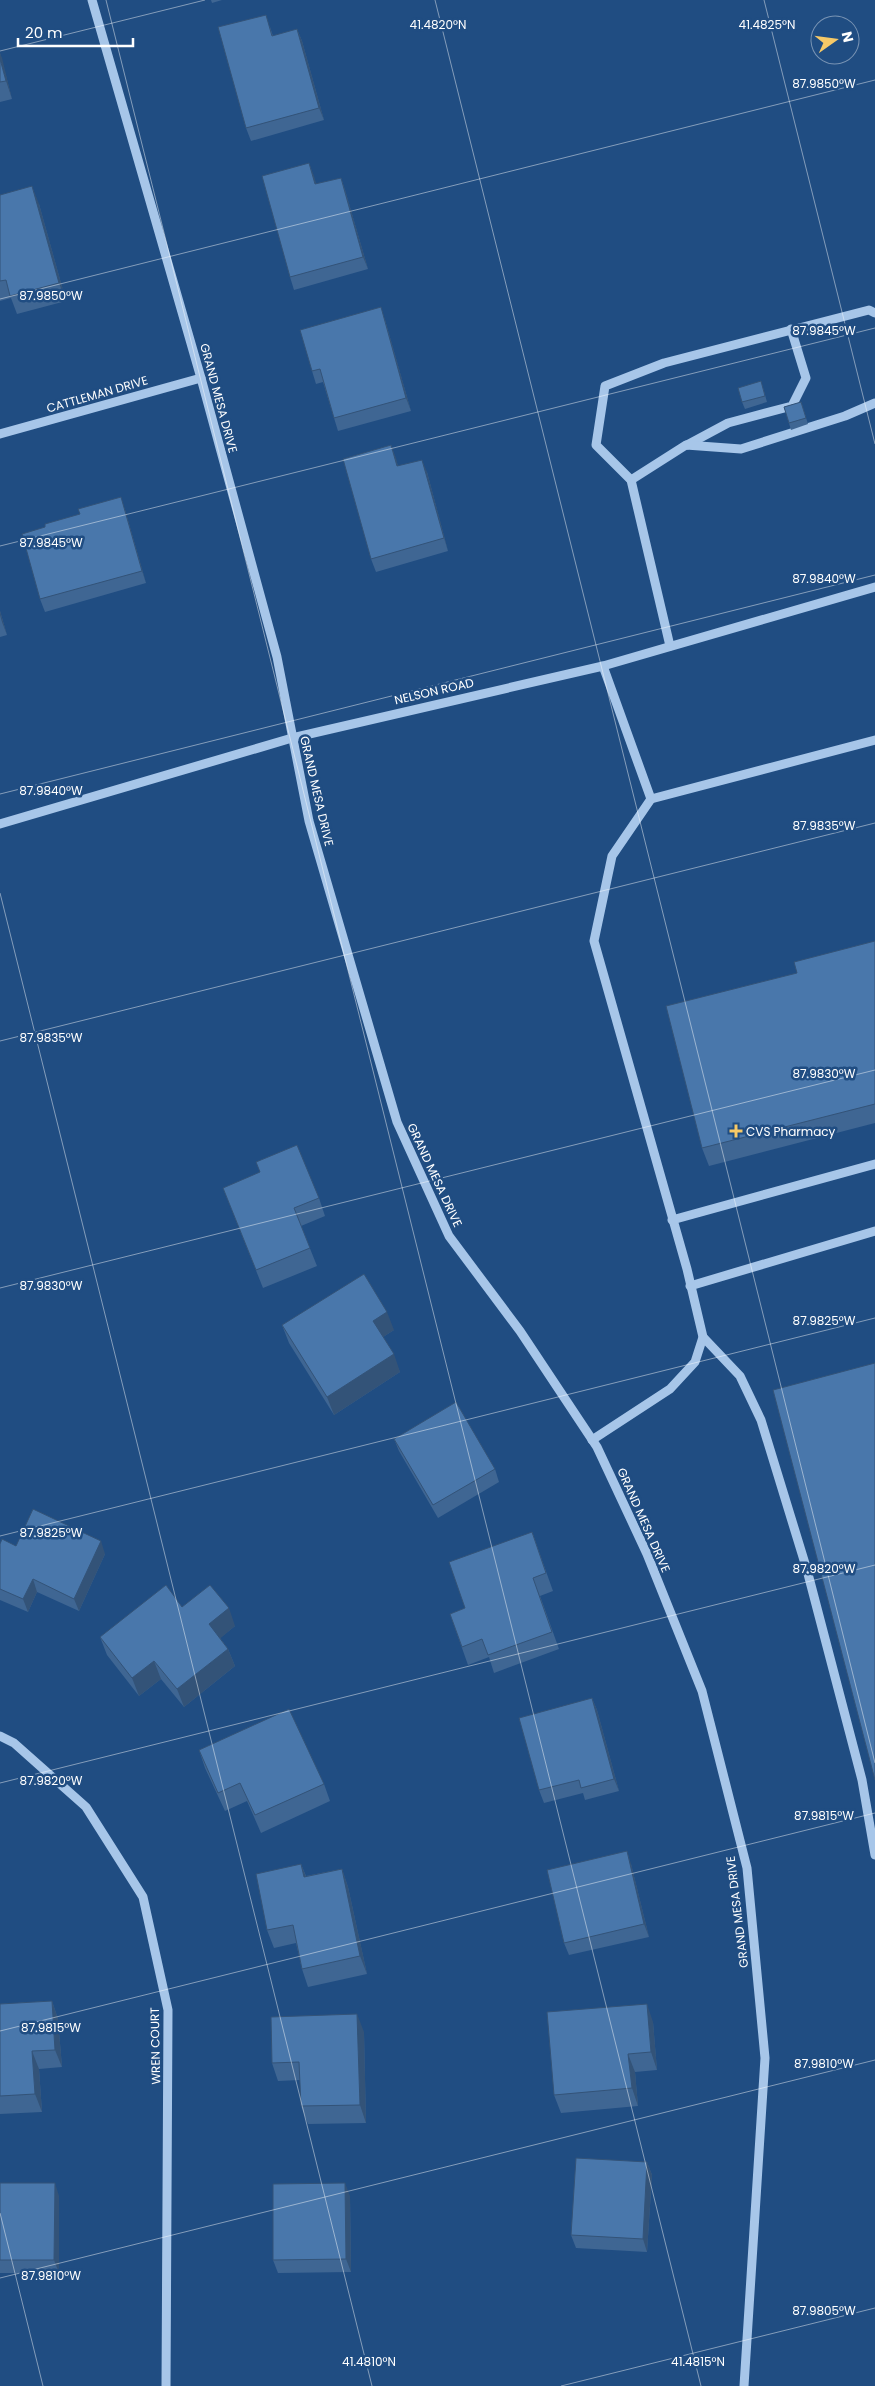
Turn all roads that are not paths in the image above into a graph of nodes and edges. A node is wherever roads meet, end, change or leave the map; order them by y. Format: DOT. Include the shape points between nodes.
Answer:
graph roads {
  1 [pos="92,0"];
  2 [pos="875,313"];
  3 [pos="790,329"];
  4 [pos="201,378"];
  5 [pos="875,403"];
  6 [pos="0,434"];
  7 [pos="686,445"];
  8 [pos="631,480"];
  9 [pos="875,587"];
  10 [pos="670,646"];
  11 [pos="603,666"];
  12 [pos="292,738"];
  13 [pos="875,740"];
  14 [pos="651,799"];
  15 [pos="0,824"];
  16 [pos="875,1164"];
  17 [pos="672,1220"];
  18 [pos="875,1231"];
  19 [pos="690,1286"];
  20 [pos="703,1337"];
  21 [pos="592,1440"];
  22 [pos="0,1736"];
  23 [pos="875,1855"];
  24 [pos="166,2386"];
  25 [pos="744,2386"];
  1 -- 4 [label="street, GRAND MESA DRIVE"];
  2 -- 3 [label="street" via="869,310"];
  3 -- 7 [label="street" via="806,378 792,406 728,423"];
  3 -- 8 [label="street" via="664,363 605,386 596,445"];
  4 -- 6 [label="street, CATTLEMAN DRIVE"];
  4 -- 12 [label="street, GRAND MESA DRIVE" via="277,657"];
  5 -- 7 [label="street" via="845,416 741,449"];
  7 -- 8 [label="street"];
  8 -- 10 [label="street"];
  9 -- 10 [label="street, NELSON ROAD"];
  10 -- 11 [label="street, NELSON ROAD"];
  11 -- 12 [label="street, NELSON ROAD"];
  11 -- 14 [label="street"];
  12 -- 15 [label="street, NELSON ROAD"];
  12 -- 21 [label="street, GRAND MESA DRIVE" via="309,821 397,1122 449,1236 520,1331"];
  13 -- 14 [label="street"];
  14 -- 17 [label="street" via="612,856 594,941"];
  16 -- 17 [label="street"];
  17 -- 19 [label="street"];
  18 -- 19 [label="street"];
  19 -- 20 [label="street"];
  20 -- 21 [label="street" via="695,1362 670,1389"];
  20 -- 23 [label="street" via="740,1376 761,1420 807,1570 840,1694 862,1780"];
  21 -- 25 [label="street, GRAND MESA DRIVE" via="647,1554 702,1691 746,1868 765,2058"];
  22 -- 24 [label="street, WREN COURT" via="14,1743 86,1807 143,1897 168,2010"];
}
